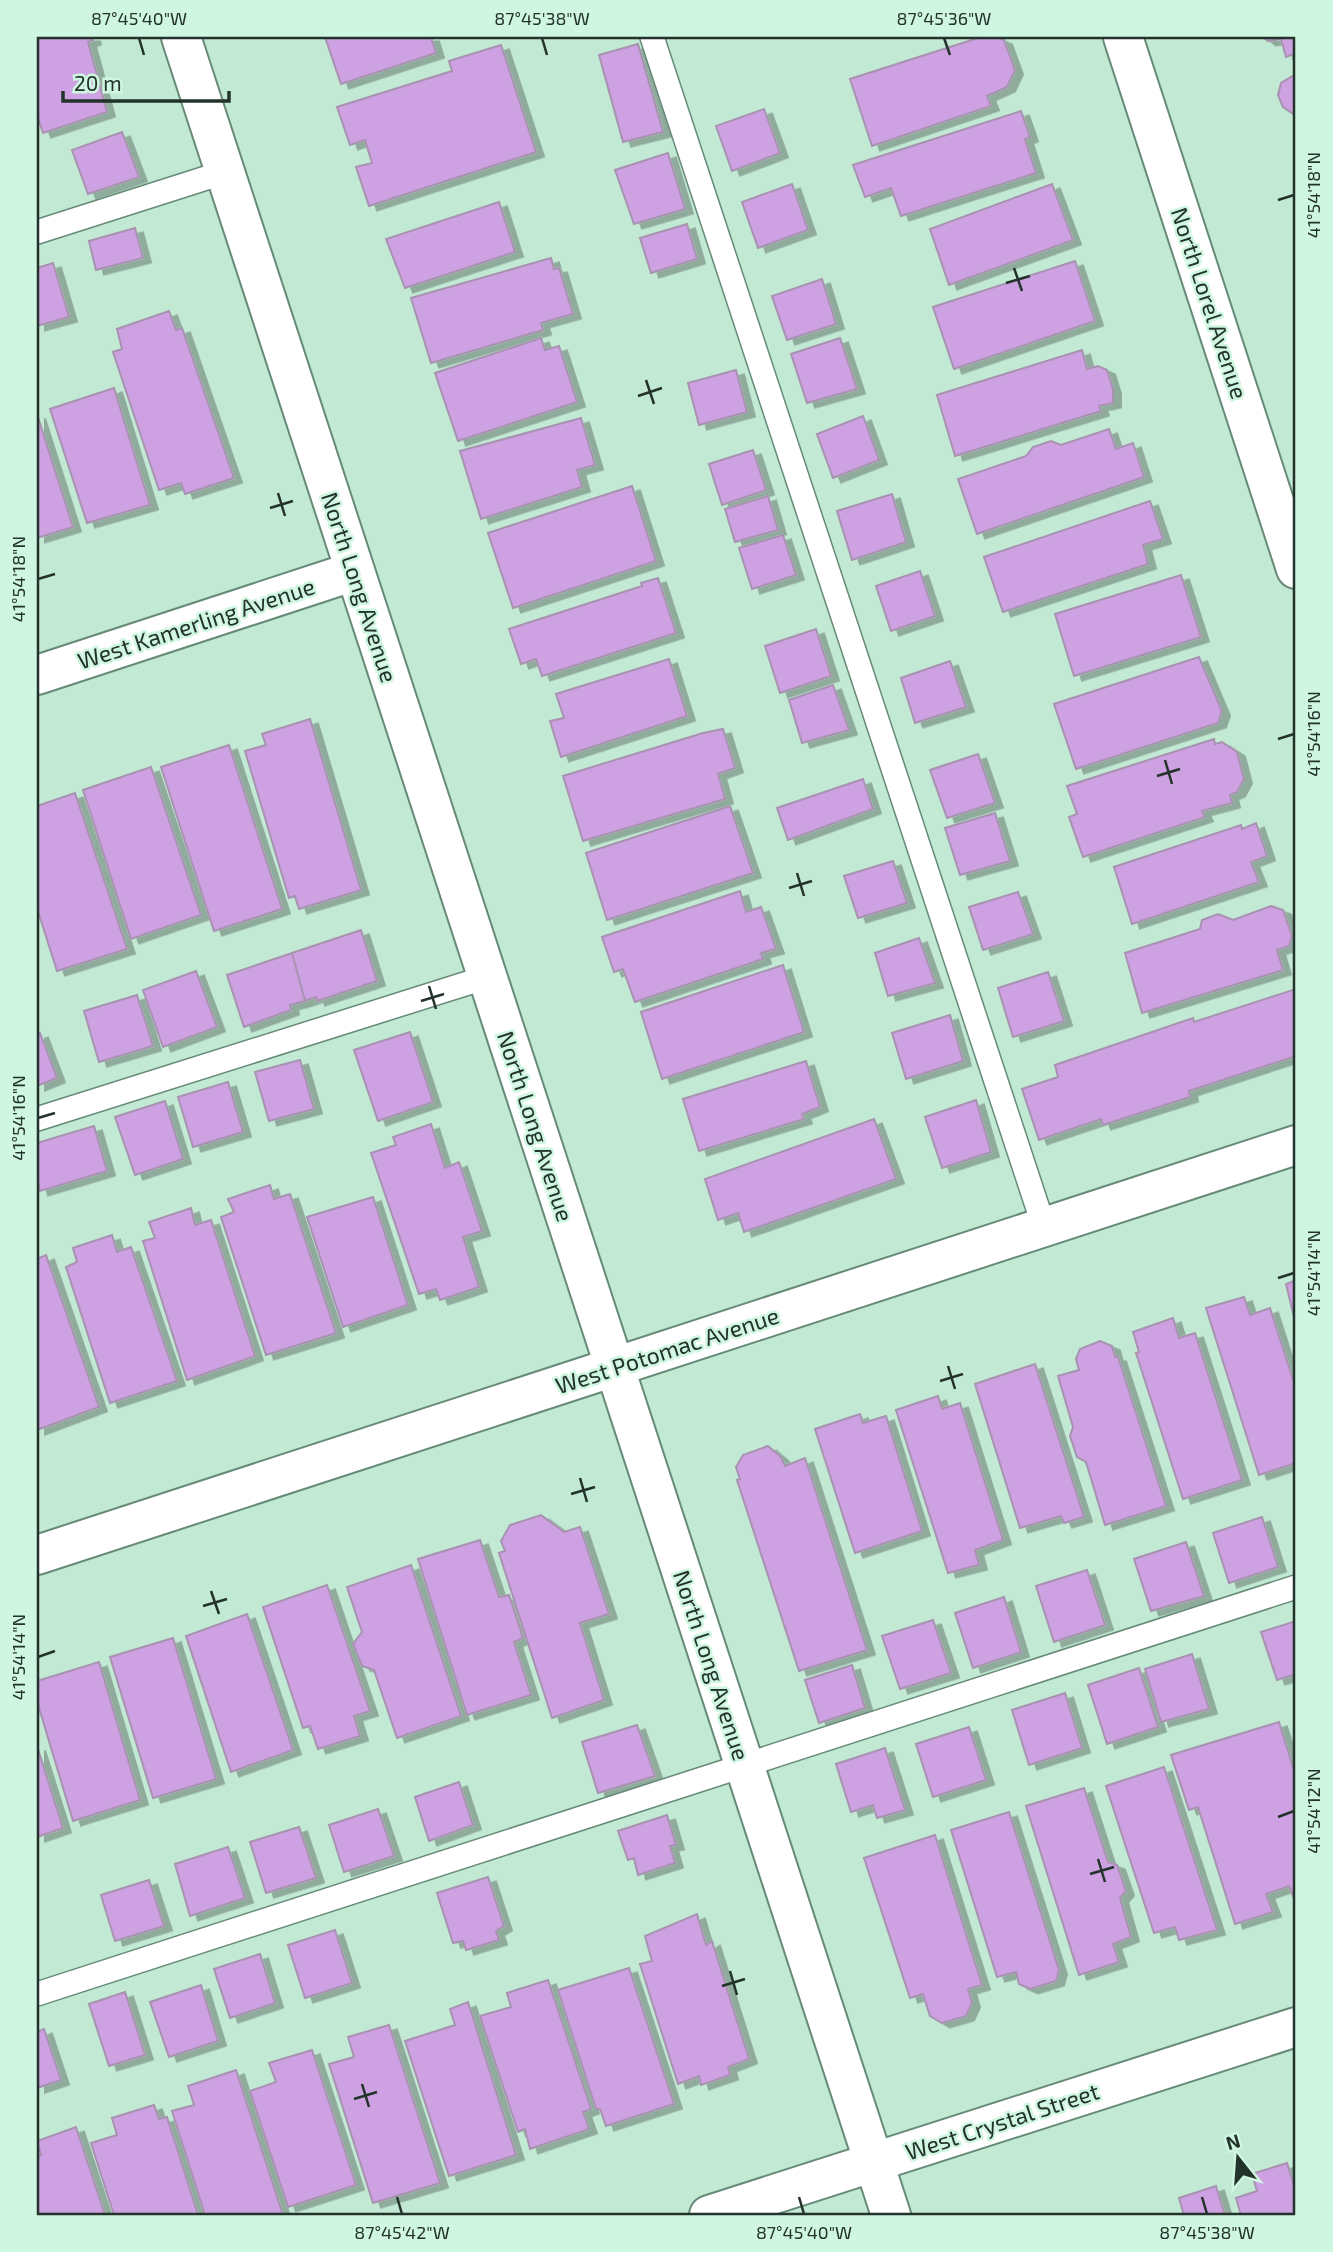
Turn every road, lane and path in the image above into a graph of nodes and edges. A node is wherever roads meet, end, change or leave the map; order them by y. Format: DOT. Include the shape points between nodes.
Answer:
graph roads {
  1 [pos="181,37"];
  2 [pos="652,37"];
  3 [pos="1123,37"];
  4 [pos="225,172"];
  5 [pos="37,232"];
  6 [pos="1296,569"];
  7 [pos="355,571"];
  8 [pos="37,675"];
  9 [pos="487,977"];
  10 [pos="37,1119"];
  11 [pos="1296,1145"];
  12 [pos="1044,1227"];
  13 [pos="614,1367"];
  14 [pos="37,1555"];
  15 [pos="1296,1587"];
  16 [pos="744,1766"];
  17 [pos="37,1994"];
  18 [pos="1296,2027"];
  19 [pos="874,2163"];
  20 [pos="709,2215"];
  21 [pos="891,2215"];
  1 -- 4 [label="street, North Long Avenue"];
  2 -- 12 [label="lane"];
  3 -- 6 [label="street, North Lorel Avenue"];
  4 -- 5 [label="lane"];
  4 -- 7 [label="street, North Long Avenue"];
  7 -- 8 [label="street, West Kamerling Avenue"];
  7 -- 9 [label="street, North Long Avenue"];
  9 -- 10 [label="lane"];
  9 -- 13 [label="street, North Long Avenue"];
  11 -- 12 [label="street, West Potomac Avenue"];
  12 -- 13 [label="street, West Potomac Avenue"];
  13 -- 14 [label="street, West Potomac Avenue"];
  13 -- 16 [label="street, North Long Avenue"];
  15 -- 16 [label="lane"];
  16 -- 17 [label="lane"];
  16 -- 19 [label="street, North Long Avenue"];
  18 -- 19 [label="street, West Crystal Street"];
  19 -- 20 [label="street, West Crystal Street"];
  19 -- 21 [label="street, North Long Avenue"];
}
